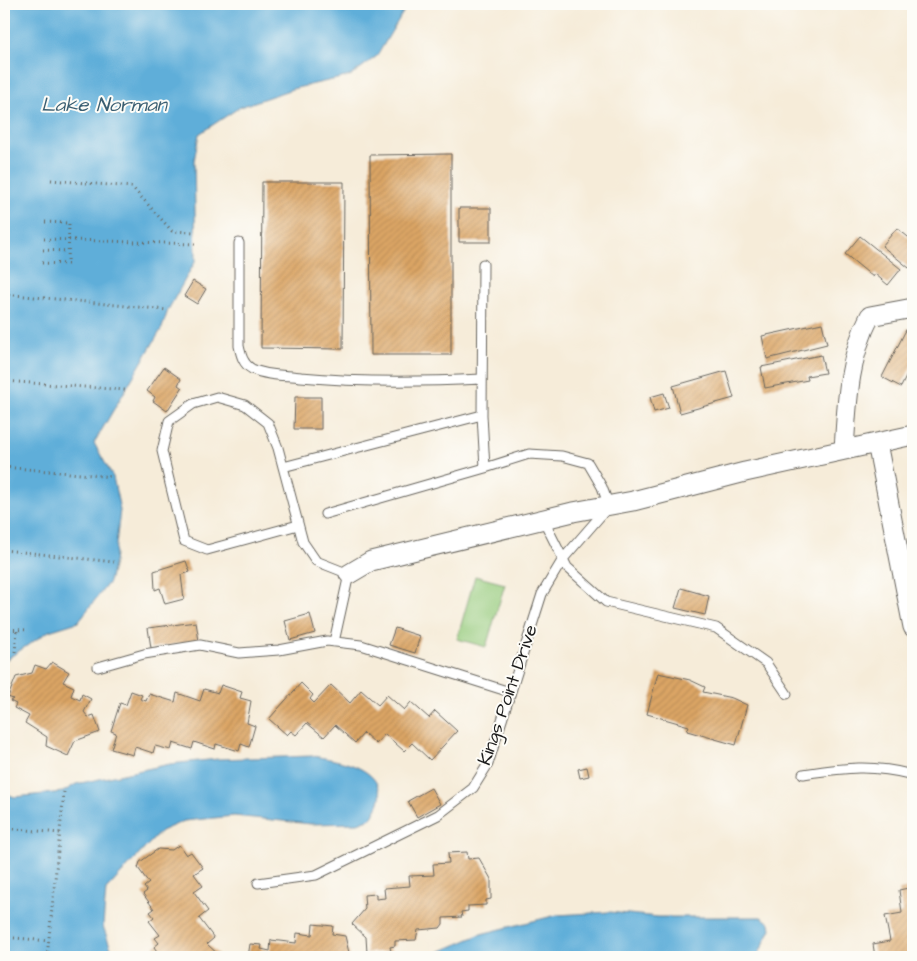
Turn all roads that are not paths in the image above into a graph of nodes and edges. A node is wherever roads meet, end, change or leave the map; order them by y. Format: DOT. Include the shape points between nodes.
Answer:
graph roads {
  1 [pos="239,243"];
  2 [pos="483,264"];
  3 [pos="913,308"];
  4 [pos="482,379"];
  5 [pos="482,415"];
  6 [pos="913,435"];
  7 [pos="877,443"];
  8 [pos="844,450"];
  9 [pos="283,467"];
  10 [pos="485,468"];
  11 [pos="609,506"];
  12 [pos="325,514"];
  13 [pos="543,520"];
  14 [pos="298,525"];
  15 [pos="563,560"];
  16 [pos="349,574"];
  17 [pos="913,627"];
  18 [pos="334,642"];
  19 [pos="98,667"];
  20 [pos="510,692"];
  21 [pos="788,694"];
  22 [pos="803,774"];
  23 [pos="913,775"];
  24 [pos="258,883"];
  1 -- 4 [label="lane" via="239,346 243,360 251,368 271,374 404,383"];
  2 -- 4 [label="lane"];
  3 -- 8 [label="street" via="870,316 861,333 849,376"];
  4 -- 5 [label="lane"];
  5 -- 9 [label="lane"];
  5 -- 10 [label="lane"];
  6 -- 7 [label="street"];
  7 -- 8 [label="street"];
  7 -- 17 [label="street"];
  8 -- 11 [label="street"];
  9 -- 14 [label="lane"];
  9 -- 14 [label="lane" via="268,423 245,404 217,397 193,404 169,422 162,451 184,541 207,550"];
  10 -- 11 [label="lane" via="529,454 562,456 588,463"];
  10 -- 12 [label="lane"];
  11 -- 13 [label="street"];
  11 -- 15 [label="lane, Kings Point Drive"];
  13 -- 15 [label="lane"];
  13 -- 16 [label="street" via="371,561"];
  14 -- 16 [label="lane" via="303,542 316,561"];
  15 -- 20 [label="lane, Kings Point Drive" via="542,594"];
  15 -- 21 [label="lane" via="606,602 716,628 766,663"];
  16 -- 18 [label="lane"];
  18 -- 19 [label="lane" via="239,653 200,645 144,654"];
  18 -- 20 [label="lane" via="361,645"];
  20 -- 24 [label="lane, Kings Point Drive" via="488,764 473,788 438,815 316,875"];
  22 -- 23 [label="lane" via="856,766"];
}
